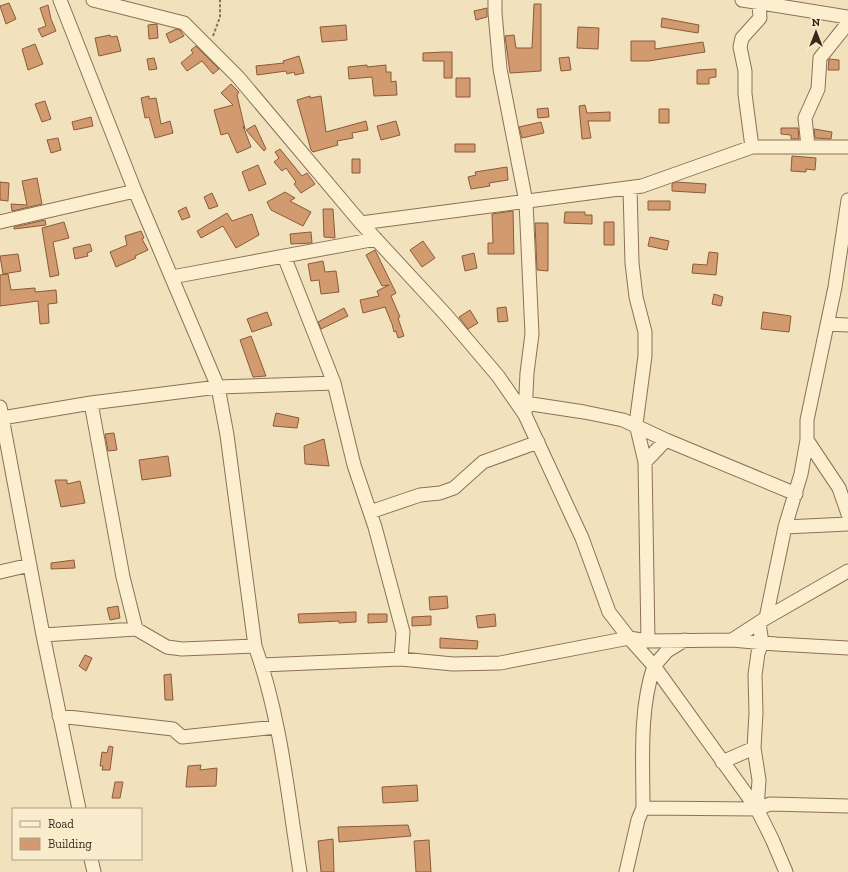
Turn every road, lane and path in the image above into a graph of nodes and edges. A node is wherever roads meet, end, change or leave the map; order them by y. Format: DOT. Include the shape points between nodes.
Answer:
graph roads {
  1 [pos="60,0"];
  2 [pos="93,0"];
  3 [pos="220,0"];
  4 [pos="495,0"];
  5 [pos="742,0"];
  6 [pos="759,3"];
  7 [pos="848,17"];
  8 [pos="848,23"];
  9 [pos="209,48"];
  10 [pos="808,146"];
  11 [pos="752,147"];
  12 [pos="848,147"];
  13 [pos="630,188"];
  14 [pos="135,191"];
  15 [pos="848,200"];
  16 [pos="526,202"];
  17 [pos="0,222"];
  18 [pos="361,223"];
  19 [pos="376,239"];
  20 [pos="284,256"];
  21 [pos="172,277"];
  22 [pos="827,324"];
  23 [pos="848,325"];
  24 [pos="334,383"];
  25 [pos="218,387"];
  26 [pos="91,403"];
  27 [pos="525,409"];
  28 [pos="1,412"];
  29 [pos="636,424"];
  30 [pos="666,440"];
  31 [pos="807,440"];
  32 [pos="538,442"];
  33 [pos="645,462"];
  34 [pos="796,494"];
  35 [pos="370,512"];
  36 [pos="848,514"];
  37 [pos="848,524"];
  38 [pos="784,527"];
  39 [pos="30,565"];
  40 [pos="848,571"];
  41 [pos="0,572"];
  42 [pos="762,621"];
  43 [pos="136,629"];
  44 [pos="43,635"];
  45 [pos="629,638"];
  46 [pos="685,640"];
  47 [pos="732,640"];
  48 [pos="648,641"];
  49 [pos="762,643"];
  50 [pos="255,646"];
  51 [pos="848,648"];
  52 [pos="401,659"];
  53 [pos="262,665"];
  54 [pos="654,666"];
  55 [pos="59,716"];
  56 [pos="276,727"];
  57 [pos="754,748"];
  58 [pos="722,762"];
  59 [pos="848,806"];
  60 [pos="79,808"];
  61 [pos="643,808"];
  62 [pos="757,809"];
  63 [pos="91,860"];
  64 [pos="781,870"];
  65 [pos="94,872"];
  66 [pos="300,872"];
  67 [pos="626,872"];
  1 -- 14 [label="street"];
  2 -- 9 [label="street" via="184,23"];
  3 -- 9 [label="path" via="220,17"];
  4 -- 16 [label="street" via="500,69"];
  5 -- 6 [label="street"];
  6 -- 7 [label="street"];
  6 -- 11 [label="street" via="760,18 742,38 740,47 745,71 745,94"];
  8 -- 10 [label="street" via="820,58 818,89 806,118"];
  9 -- 18 [label="street" via="238,77"];
  10 -- 11 [label="street"];
  10 -- 12 [label="street"];
  11 -- 13 [label="street"];
  13 -- 16 [label="street"];
  13 -- 29 [label="street" via="632,263 636,297 645,332 645,356"];
  14 -- 17 [label="street"];
  14 -- 21 [label="street"];
  15 -- 22 [label="street"];
  16 -- 18 [label="street"];
  16 -- 27 [label="street" via="532,334"];
  18 -- 19 [label="street"];
  19 -- 20 [label="street"];
  19 -- 27 [label="street" via="447,316"];
  20 -- 21 [label="street"];
  20 -- 24 [label="street"];
  21 -- 25 [label="street"];
  22 -- 23 [label="street"];
  22 -- 31 [label="street" via="809,406"];
  24 -- 25 [label="street"];
  24 -- 35 [label="street" via="354,465"];
  25 -- 26 [label="street"];
  25 -- 50 [label="street" via="227,435"];
  26 -- 28 [label="street"];
  26 -- 43 [label="street" via="122,569"];
  27 -- 29 [label="street" via="606,416"];
  27 -- 32 [label="street"];
  28 -- 39 [label="street"];
  29 -- 30 [label="street"];
  29 -- 33 [label="street"];
  30 -- 33 [label="street"];
  30 -- 34 [label="street"];
  31 -- 34 [label="street"];
  31 -- 36 [label="street" via="839,488"];
  32 -- 35 [label="street" via="483,462 447,492 420,496"];
  32 -- 45 [label="street" via="582,538 609,612"];
  33 -- 48 [label="street"];
  34 -- 38 [label="street"];
  35 -- 52 [label="street" via="403,632"];
  37 -- 38 [label="street"];
  38 -- 42 [label="street"];
  39 -- 41 [label="street"];
  39 -- 44 [label="street"];
  40 -- 42 [label="street"];
  42 -- 47 [label="street"];
  42 -- 49 [label="street"];
  43 -- 44 [label="street"];
  43 -- 50 [label="street" via="167,647 182,649"];
  44 -- 55 [label="street"];
  45 -- 48 [label="street"];
  45 -- 52 [label="street" via="500,663 453,664"];
  45 -- 54 [label="street"];
  46 -- 47 [label="street"];
  46 -- 48 [label="street"];
  46 -- 54 [label="street" via="667,651"];
  47 -- 49 [label="street"];
  49 -- 51 [label="street"];
  49 -- 57 [label="street" via="755,675"];
  50 -- 53 [label="street"];
  52 -- 53 [label="street"];
  53 -- 56 [label="street"];
  54 -- 58 [label="street"];
  54 -- 61 [label="street" via="645,706"];
  55 -- 56 [label="street" via="173,729 182,737"];
  55 -- 60 [label="street"];
  56 -- 66 [label="street"];
  57 -- 58 [label="street"];
  57 -- 62 [label="street" via="759,780"];
  58 -- 62 [label="street"];
  59 -- 62 [label="street" via="770,804"];
  61 -- 62 [label="street"];
  61 -- 67 [label="street"];
  62 -- 64 [label="street"];
  63 -- 65 [label="street"];
}
